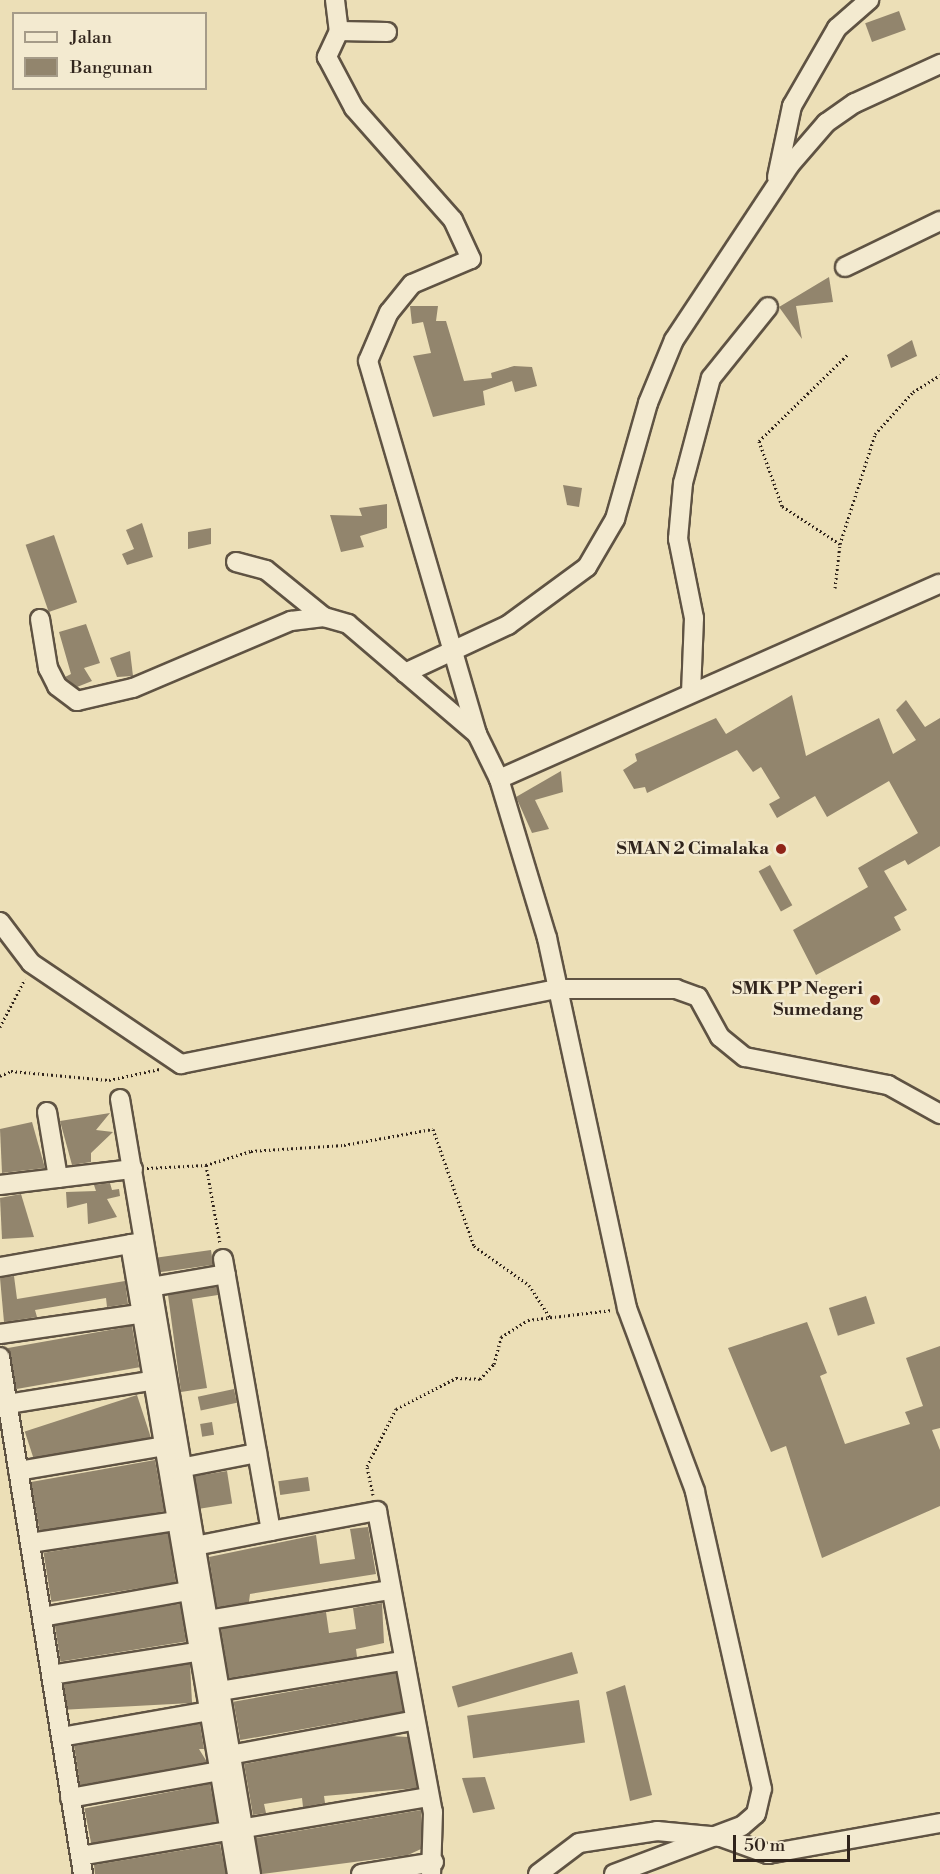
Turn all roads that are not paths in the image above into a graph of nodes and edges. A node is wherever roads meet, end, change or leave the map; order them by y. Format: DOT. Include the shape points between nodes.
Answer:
graph roads {
  1 [pos="335,0"];
  2 [pos="869,0"];
  3 [pos="339,31"];
  4 [pos="387,32"];
  5 [pos="940,64"];
  6 [pos="775,187"];
  7 [pos="940,221"];
  8 [pos="845,267"];
  9 [pos="768,307"];
  10 [pos="236,562"];
  11 [pos="940,584"];
  12 [pos="324,617"];
  13 [pos="40,619"];
  14 [pos="453,653"];
  15 [pos="405,673"];
  16 [pos="691,693"];
  17 [pos="477,734"];
  18 [pos="499,779"];
  19 [pos="0,922"];
  20 [pos="557,989"];
  21 [pos="120,1100"];
  22 [pos="47,1112"];
  23 [pos="940,1114"];
  24 [pos="133,1169"];
  25 [pos="58,1178"];
  26 [pos="0,1185"];
  27 [pos="137,1243"];
  28 [pos="0,1267"];
  29 [pos="141,1284"];
  30 [pos="148,1313"];
  31 [pos="0,1334"];
  32 [pos="0,1357"];
  33 [pos="160,1379"];
  34 [pos="8,1404"];
  35 [pos="171,1445"];
  36 [pos="257,1453"];
  37 [pos="175,1469"];
  38 [pos="18,1471"];
  39 [pos="184,1520"];
  40 [pos="271,1531"];
  41 [pos="30,1543"];
  42 [pos="188,1548"];
  43 [pos="195,1590"];
  44 [pos="390,1590"];
  45 [pos="42,1617"];
  46 [pos="201,1621"];
  47 [pos="206,1651"];
  48 [pos="402,1661"];
  49 [pos="51,1675"];
  50 [pos="214,1701"];
  51 [pos="411,1721"];
  52 [pos="61,1737"];
  53 [pos="225,1763"];
  54 [pos="429,1797"];
  55 [pos="70,1798"];
  56 [pos="940,1823"];
  57 [pos="237,1831"];
  58 [pos="721,1837"];
  59 [pos="81,1865"];
  60 [pos="432,1868"];
  61 [pos="237,1874"];
  62 [pos="251,1874"];
  63 [pos="361,1874"];
  64 [pos="538,1874"];
  65 [pos="614,1874"];
  1 -- 3 [label="street"];
  2 -- 6 [label="street" via="837,28 792,106"];
  3 -- 4 [label="street"];
  3 -- 14 [label="street" via="327,57 354,108 453,220 471,259 412,284 389,312 368,361"];
  5 -- 6 [label="street" via="855,103 826,123"];
  6 -- 14 [label="street" via="664,360 615,519 587,567 556,594"];
  7 -- 8 [label="street"];
  9 -- 16 [label="street" via="711,378 683,483 678,539 694,618"];
  10 -- 12 [label="street" via="266,570"];
  11 -- 16 [label="street"];
  12 -- 13 [label="street" via="291,621 133,687 77,701 57,686 48,668"];
  12 -- 15 [label="street" via="348,624"];
  14 -- 15 [label="street"];
  14 -- 17 [label="street"];
  15 -- 17 [label="street"];
  16 -- 18 [label="street"];
  17 -- 18 [label="street"];
  18 -- 20 [label="street"];
  19 -- 20 [label="street" via="31,963 181,1064"];
  20 -- 23 [label="street" via="685,990 698,997 730,1049 745,1057 878,1082"];
  20 -- 58 [label="street" via="627,1308 689,1468 762,1789 756,1814"];
  21 -- 24 [label="street"];
  22 -- 25 [label="street"];
  24 -- 25 [label="street"];
  24 -- 27 [label="street"];
  25 -- 26 [label="street"];
  27 -- 28 [label="street"];
  27 -- 29 [label="street"];
  29 -- 30 [label="street"];
  29 -- 36 [label="street" via="224,1267"];
  30 -- 31 [label="street"];
  30 -- 33 [label="street"];
  32 -- 34 [label="street"];
  33 -- 34 [label="street"];
  33 -- 35 [label="street"];
  34 -- 38 [label="street"];
  35 -- 37 [label="street"];
  35 -- 38 [label="street"];
  36 -- 37 [label="street"];
  36 -- 40 [label="street"];
  37 -- 39 [label="street"];
  38 -- 41 [label="street"];
  39 -- 41 [label="street"];
  39 -- 42 [label="street"];
  40 -- 42 [label="street"];
  40 -- 44 [label="street" via="377,1511"];
  41 -- 45 [label="street"];
  42 -- 43 [label="street"];
  43 -- 45 [label="street"];
  43 -- 46 [label="street"];
  44 -- 46 [label="street"];
  44 -- 48 [label="street"];
  45 -- 49 [label="street"];
  46 -- 47 [label="street"];
  47 -- 49 [label="street"];
  47 -- 50 [label="street"];
  48 -- 50 [label="street"];
  48 -- 51 [label="street"];
  49 -- 52 [label="street"];
  50 -- 52 [label="street"];
  50 -- 53 [label="street"];
  51 -- 53 [label="street"];
  51 -- 54 [label="street"];
  52 -- 55 [label="street"];
  53 -- 55 [label="street"];
  53 -- 57 [label="street"];
  54 -- 57 [label="street"];
  54 -- 60 [label="street"];
  55 -- 59 [label="street"];
  56 -- 58 [label="street" via="793,1853 768,1854"];
  57 -- 59 [label="street"];
  57 -- 61 [label="street"];
  57 -- 62 [label="street"];
  58 -- 64 [label="street" via="670,1830 579,1843"];
  58 -- 65 [label="street"];
  60 -- 63 [label="street"];
}
